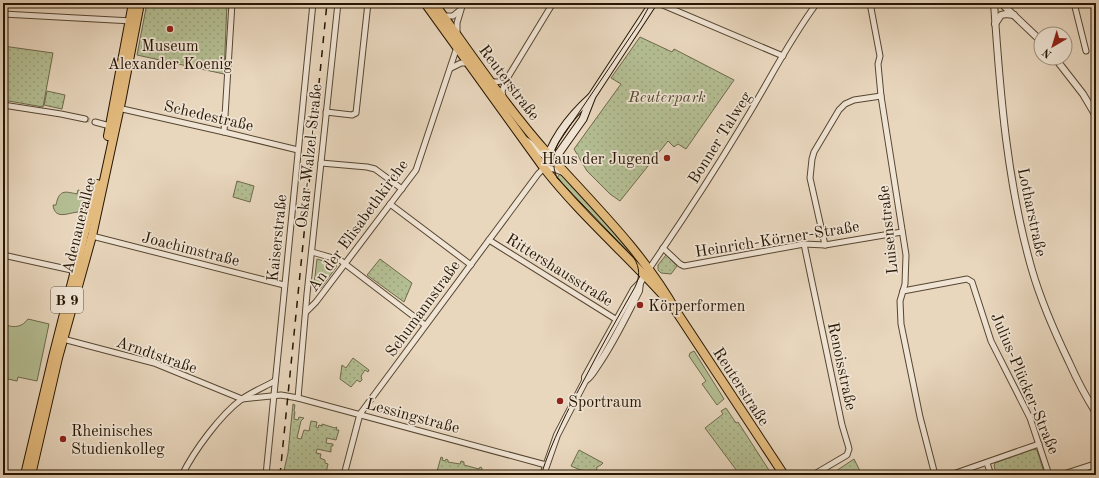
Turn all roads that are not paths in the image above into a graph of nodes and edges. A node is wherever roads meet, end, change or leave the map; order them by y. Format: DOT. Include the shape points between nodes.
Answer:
graph roads {
  1 [pos="133,3"];
  2 [pos="140,3"];
  3 [pos="232,3"];
  4 [pos="312,3"];
  5 [pos="338,3"];
  6 [pos="368,3"];
  7 [pos="425,3"];
  8 [pos="434,3"];
  9 [pos="463,3"];
  10 [pos="553,3"];
  11 [pos="653,3"];
  12 [pos="658,3"];
  13 [pos="817,3"];
  14 [pos="870,3"];
  15 [pos="994,3"];
  16 [pos="1001,3"];
  17 [pos="1074,3"];
  18 [pos="461,9"];
  19 [pos="3,14"];
  20 [pos="433,14"];
  21 [pos="1015,15"];
  22 [pos="444,16"];
  23 [pos="133,21"];
  24 [pos="454,24"];
  25 [pos="995,24"];
  26 [pos="1033,34"];
  27 [pos="457,41"];
  28 [pos="1086,51"];
  29 [pos="783,56"];
  30 [pos="469,63"];
  31 [pos="1061,66"];
  32 [pos="451,68"];
  33 [pos="508,77"];
  34 [pos="491,80"];
  35 [pos="592,96"];
  36 [pos="881,96"];
  37 [pos="503,98"];
  38 [pos="3,105"];
  39 [pos="116,108"];
  40 [pos="326,112"];
  41 [pos="1096,116"];
  42 [pos="85,119"];
  43 [pos="95,122"];
  44 [pos="110,126"];
  45 [pos="224,132"];
  46 [pos="523,138"];
  47 [pos="298,148"];
  48 [pos="550,157"];
  49 [pos="321,162"];
  50 [pos="544,168"];
  51 [pos="568,175"];
  52 [pos="402,189"];
  53 [pos="390,204"];
  54 [pos="902,232"];
  55 [pos="92,236"];
  56 [pos="489,240"];
  57 [pos="804,244"];
  58 [pos="825,245"];
  59 [pos="663,248"];
  60 [pos="312,252"];
  61 [pos="3,255"];
  62 [pos="344,264"];
  63 [pos="470,265"];
  64 [pos="78,271"];
  65 [pos="647,272"];
  66 [pos="285,283"];
  67 [pos="640,283"];
  68 [pos="903,290"];
  69 [pos="306,312"];
  70 [pos="617,320"];
  71 [pos="425,325"];
  72 [pos="63,340"];
  73 [pos="274,381"];
  74 [pos="584,381"];
  75 [pos="273,396"];
  76 [pos="298,398"];
  77 [pos="242,399"];
  78 [pos="1096,413"];
  79 [pos="360,414"];
  80 [pos="1039,444"];
  81 [pos="987,463"];
  82 [pos="1096,464"];
  83 [pos="546,465"];
  84 [pos="25,475"];
  85 [pos="31,475"];
  86 [pos="182,475"];
  87 [pos="266,475"];
  88 [pos="344,475"];
  89 [pos="543,475"];
  90 [pos="784,475"];
  91 [pos="813,475"];
  92 [pos="935,475"];
  93 [pos="950,475"];
  94 [pos="991,475"];
  95 [pos="1049,475"];
  96 [pos="1062,475"];
  1 -- 23 [label="main road, Adenauerallee / B 9"];
  2 -- 23 [label="main road, Adenauerallee / B 9"];
  3 -- 45 [label="street"];
  4 -- 47 [label="street, Kaiserstraße"];
  5 -- 40 [label="street, Oskar-Walzel-Straße"];
  6 -- 40 [label="street" via="356,113"];
  7 -- 20 [label="main road, Reuterstraße"];
  8 -- 22 [label="main road, Reuterstraße"];
  9 -- 18 [label="street"];
  10 -- 33 [label="street"];
  11 -- 35 [label="main road"];
  12 -- 29 [label="street"];
  13 -- 29 [label="street, Bonner Talweg"];
  14 -- 36 [label="street, Luisenstraße" via="880,56 878,64"];
  15 -- 25 [label="street, Lotharstraße"];
  16 -- 21 [label="street"];
  17 -- 28 [label="street"];
  18 -- 22 [label="street" via="453,16"];
  18 -- 24 [label="street"];
  19 -- 23 [label="street"];
  20 -- 24 [label="main road" via="444,23"];
  20 -- 27 [label="main road, Reuterstraße"];
  21 -- 25 [label="street" via="1001,15"];
  21 -- 26 [label="street"];
  22 -- 24 [label="main road, Reuterstraße"];
  23 -- 39 [label="main road, Adenauerallee / B 9"];
  24 -- 27 [label="main road, Reuterstraße"];
  25 -- 78 [label="street, Lotharstraße" via="1002,110 1019,220 1032,270 1054,330"];
  27 -- 30 [label="main road, Reuterstraße"];
  27 -- 32 [label="street, An der Elisabethkirche"];
  27 -- 34 [label="main road, Reuterstraße"];
  29 -- 59 [label="street, Bonner Talweg"];
  30 -- 32 [label="street" via="461,63"];
  30 -- 46 [label="main road, Reuterstraße"];
  31 -- 41 [label="street"];
  32 -- 52 [label="street, An der Elisabethkirche" via="416,170"];
  33 -- 34 [label="street" via="500,82"];
  33 -- 37 [label="street" via="502,91"];
  34 -- 37 [label="main road, Reuterstraße"];
  35 -- 48 [label="main road" via="575,113"];
  35 -- 48 [label="main road" via="583,120"];
  36 -- 54 [label="street, Luisenstraße"];
  36 -- 58 [label="street" via="854,100 842,106 813,155 810,178"];
  37 -- 48 [label="main road, Reuterstraße"];
  38 -- 42 [label="street"];
  39 -- 44 [label="main road, Adenauerallee / B 9"];
  39 -- 45 [label="street, Schedestraße"];
  39 -- 55 [label="main road, Adenauerallee / B 9"];
  40 -- 49 [label="street, Oskar-Walzel-Straße"];
  43 -- 44 [label="street"];
  44 -- 64 [label="main road, Adenauerallee / B 9"];
  45 -- 47 [label="street, Schedestraße"];
  46 -- 48 [label="main road"];
  46 -- 50 [label="main road, Reuterstraße"];
  47 -- 66 [label="street, Kaiserstraße"];
  48 -- 50 [label="main road"];
  48 -- 51 [label="main road, Reuterstraße"];
  49 -- 52 [label="street" via="375,169"];
  49 -- 60 [label="street, Oskar-Walzel-Straße"];
  50 -- 51 [label="street"];
  50 -- 56 [label="street, Schumannstraße"];
  50 -- 65 [label="main road, Reuterstraße" via="562,192"];
  51 -- 65 [label="main road, Reuterstraße"];
  52 -- 53 [label="street, An der Elisabethkirche"];
  53 -- 62 [label="street, An der Elisabethkirche"];
  53 -- 63 [label="street"];
  54 -- 58 [label="street, Heinrich-Körner-Straße"];
  54 -- 68 [label="street, Luisenstraße" via="906,255"];
  55 -- 64 [label="main road, Adenauerallee / B 9"];
  55 -- 66 [label="street, Joachimstraße"];
  56 -- 63 [label="street, Schumannstraße"];
  56 -- 70 [label="street, Rittershausstraße"];
  57 -- 58 [label="street, Heinrich-Körner-Straße"];
  57 -- 59 [label="street, Heinrich-Körner-Straße" via="684,266"];
  57 -- 91 [label="street, Renoisstraße" via="849,448 847,455"];
  59 -- 65 [label="street, Bonner Talweg"];
  60 -- 62 [label="street" via="340,260"];
  60 -- 69 [label="street, Oskar-Walzel-Straße"];
  61 -- 64 [label="street"];
  62 -- 69 [label="street, An der Elisabethkirche"];
  62 -- 71 [label="street"];
  63 -- 71 [label="street, Schumannstraße"];
  64 -- 72 [label="main road, Adenauerallee / B 9"];
  64 -- 84 [label="main road, Adenauerallee / B 9"];
  65 -- 67 [label="street, Bonner Talweg"];
  65 -- 90 [label="main road, Reuterstraße" via="664,289"];
  66 -- 73 [label="street, Kaiserstraße"];
  67 -- 70 [label="street, Bonner Talweg"];
  67 -- 74 [label="street, Bonner Talweg" via="639,290 604,357 590,377"];
  68 -- 80 [label="street, Julius-Plücker-Straße" via="970,280 972,282 991,341 1030,418"];
  68 -- 92 [label="street, Luisenstraße" via="899,309 903,338"];
  69 -- 76 [label="street, An der Elisabethkirche"];
  70 -- 74 [label="street, Bonner Talweg"];
  71 -- 79 [label="street, Schumannstraße"];
  72 -- 77 [label="street, Arndtstraße" via="154,364"];
  72 -- 85 [label="main road, Adenauerallee / B 9"];
  73 -- 75 [label="street, Kaiserstraße"];
  73 -- 77 [label="street"];
  74 -- 83 [label="street, Bonner Talweg" via="560,428"];
  75 -- 76 [label="street, Lessingstraße"];
  75 -- 77 [label="street, Lessingstraße"];
  75 -- 87 [label="street, Kaiserstraße"];
  76 -- 79 [label="street, Lessingstraße"];
  77 -- 86 [label="street" via="213,429"];
  79 -- 83 [label="street, Lessingstraße"];
  79 -- 88 [label="street, Schumannstraße"];
  80 -- 81 [label="street"];
  80 -- 95 [label="street, Julius-Plücker-Straße"];
  81 -- 93 [label="street"];
  81 -- 94 [label="street"];
  82 -- 96 [label="street"];
  83 -- 89 [label="street, Bonner Talweg"];
}
